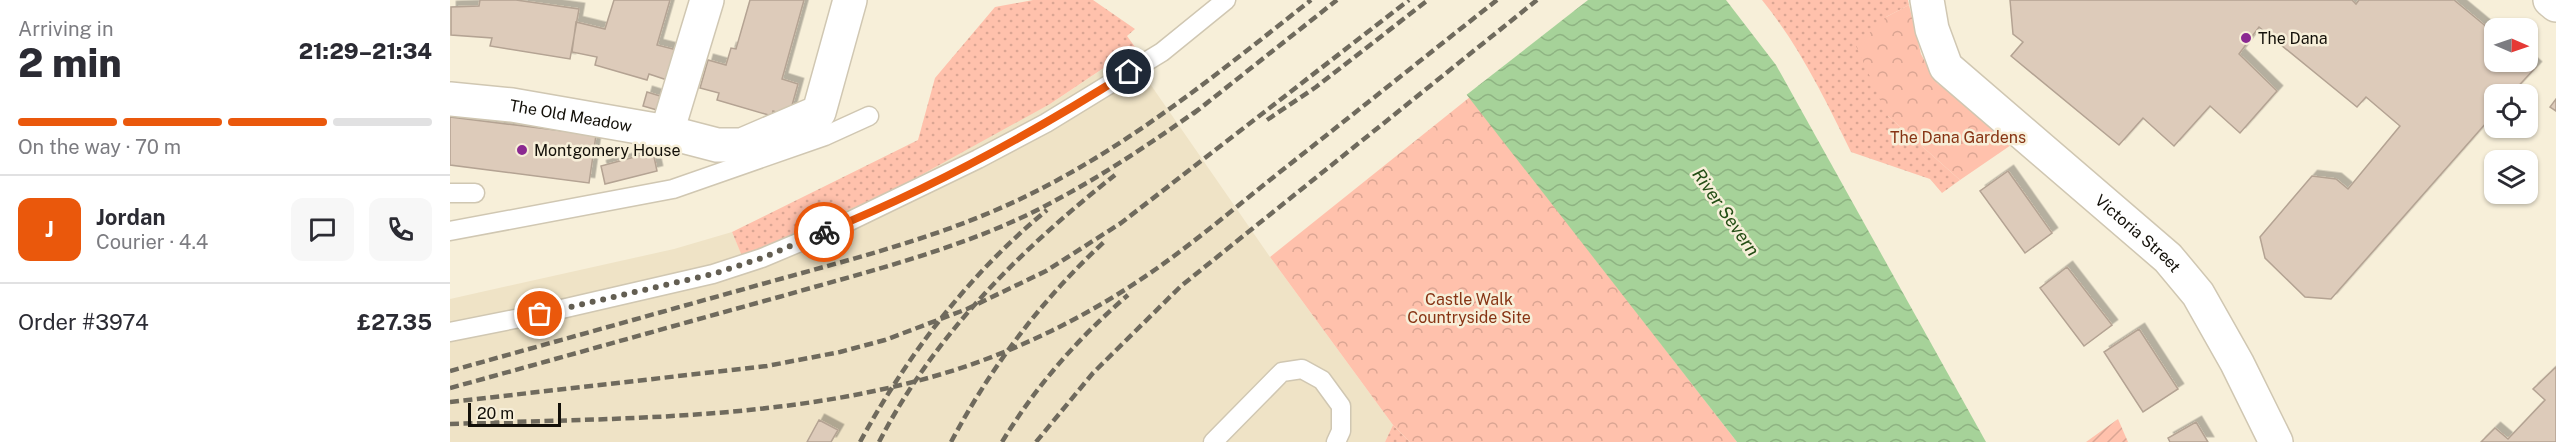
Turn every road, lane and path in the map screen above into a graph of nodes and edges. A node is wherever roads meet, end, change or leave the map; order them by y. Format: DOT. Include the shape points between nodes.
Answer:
graph roads {
  1 [pos="707,0"];
  2 [pos="850,0"];
  3 [pos="1226,0"];
  4 [pos="1926,0"];
  5 [pos="2550,0"];
  6 [pos="2556,5"];
  7 [pos="450,99"];
  8 [pos="869,117"];
  9 [pos="668,132"];
  10 [pos="450,193"];
  11 [pos="476,193"];
  12 [pos="450,231"];
  13 [pos="452,326"];
  14 [pos="1213,442"];
  15 [pos="1336,442"];
  16 [pos="2276,442"];
  1 -- 9 [label="street"];
  2 -- 9 [label="street, The Old Meadow" via="819,112 742,145 717,145"];
  3 -- 13 [label="lane" via="1162,52 1079,103 957,170 850,221 713,274 540,314"];
  4 -- 16 [label="street, Victoria Street" via="1946,67 2168,258 2198,294"];
  5 -- 6 [label="street"];
  7 -- 9 [label="street, The Old Meadow" via="512,105"];
  8 -- 12 [label="lane" via="673,189"];
  10 -- 11 [label="lane"];
  14 -- 15 [label="lane" via="1282,372 1302,369 1322,380 1341,406 1341,431"];
}
